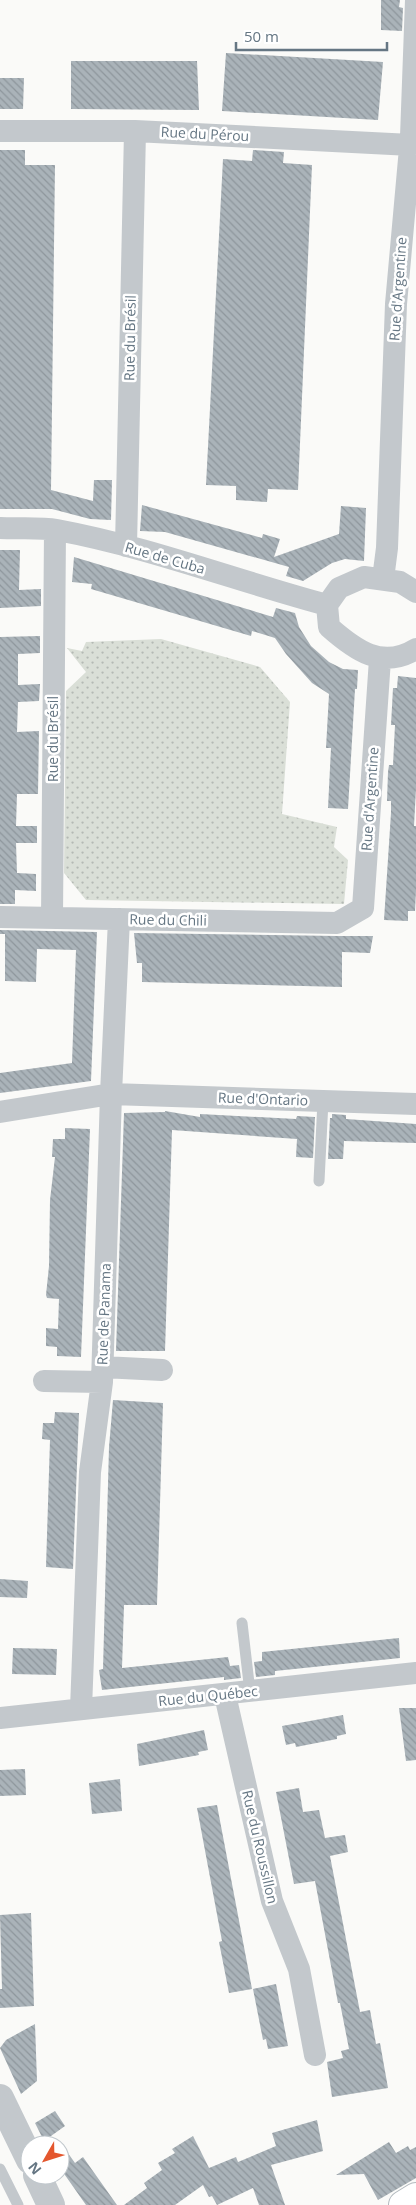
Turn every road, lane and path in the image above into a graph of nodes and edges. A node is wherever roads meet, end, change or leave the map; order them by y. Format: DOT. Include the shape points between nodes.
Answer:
graph roads {
  1 [pos="416,0"];
  2 [pos="0,130"];
  3 [pos="135,130"];
  4 [pos="411,145"];
  5 [pos="406,306"];
  6 [pos="0,528"];
  7 [pos="55,530"];
  8 [pos="126,546"];
  9 [pos="383,579"];
  10 [pos="416,592"];
  11 [pos="328,605"];
  12 [pos="416,649"];
  13 [pos="380,659"];
  14 [pos="0,917"];
  15 [pos="52,918"];
  16 [pos="119,919"];
  17 [pos="337,923"];
  18 [pos="111,1094"];
  19 [pos="323,1101"];
  20 [pos="416,1104"];
  21 [pos="0,1112"];
  22 [pos="319,1181"];
  23 [pos="162,1370"];
  24 [pos="102,1374"];
  25 [pos="44,1380"];
  26 [pos="242,1623"];
  27 [pos="416,1674"];
  28 [pos="250,1692"];
  29 [pos="225,1695"];
  30 [pos="81,1709"];
  31 [pos="0,1718"];
  32 [pos="315,2055"];
  33 [pos="0,2098"];
  34 [pos="20,2139"];
  35 [pos="0,2169"];
  36 [pos="41,2185"];
  37 [pos="416,2197"];
  38 [pos="18,2205"];
  39 [pos="50,2205"];
  40 [pos="403,2205"];
  1 -- 4 [label="street, Rue d'Argentine"];
  2 -- 3 [label="street, Rue du Pérou"];
  3 -- 4 [label="street, Rue du Pérou"];
  3 -- 8 [label="street, Rue du Brésil"];
  4 -- 5 [label="street, Rue d'Argentine"];
  5 -- 9 [label="street, Rue d'Argentine"];
  6 -- 7 [label="street, Rue de Cuba"];
  7 -- 8 [label="street, Rue de Cuba"];
  7 -- 15 [label="street, Rue du Brésil"];
  8 -- 11 [label="street, Rue de Cuba"];
  9 -- 10 [label="street" via="400,582"];
  9 -- 11 [label="street" via="364,577 339,588"];
  11 -- 13 [label="street" via="329,627 351,646"];
  12 -- 13 [label="street"];
  13 -- 17 [label="street, Rue d'Argentine" via="363,908"];
  14 -- 15 [label="street, Rue du Chili"];
  15 -- 16 [label="street, Rue du Chili"];
  16 -- 17 [label="street, Rue du Chili"];
  16 -- 18 [label="street, Rue de Panama"];
  18 -- 19 [label="street, Rue d'Ontario"];
  18 -- 21 [label="street, Rue d'Ontario"];
  18 -- 24 [label="street, Rue de Panama"];
  19 -- 20 [label="street, Rue d'Ontario"];
  19 -- 22 [label="lane"];
  23 -- 24 [label="street"];
  24 -- 25 [label="street"];
  24 -- 30 [label="street, Rue de Panama" via="90,1472"];
  26 -- 28 [label="lane"];
  27 -- 28 [label="street, Rue du Québec"];
  28 -- 29 [label="street, Rue du Québec"];
  29 -- 30 [label="street, Rue du Québec"];
  29 -- 32 [label="street, Rue du Roussillon" via="272,1901 299,1969"];
  30 -- 31 [label="street, Rue du Québec"];
  33 -- 34 [label="street"];
  35 -- 38 [label="lane"];
  36 -- 39 [label="street"];
  37 -- 40 [label="main road"];
}
